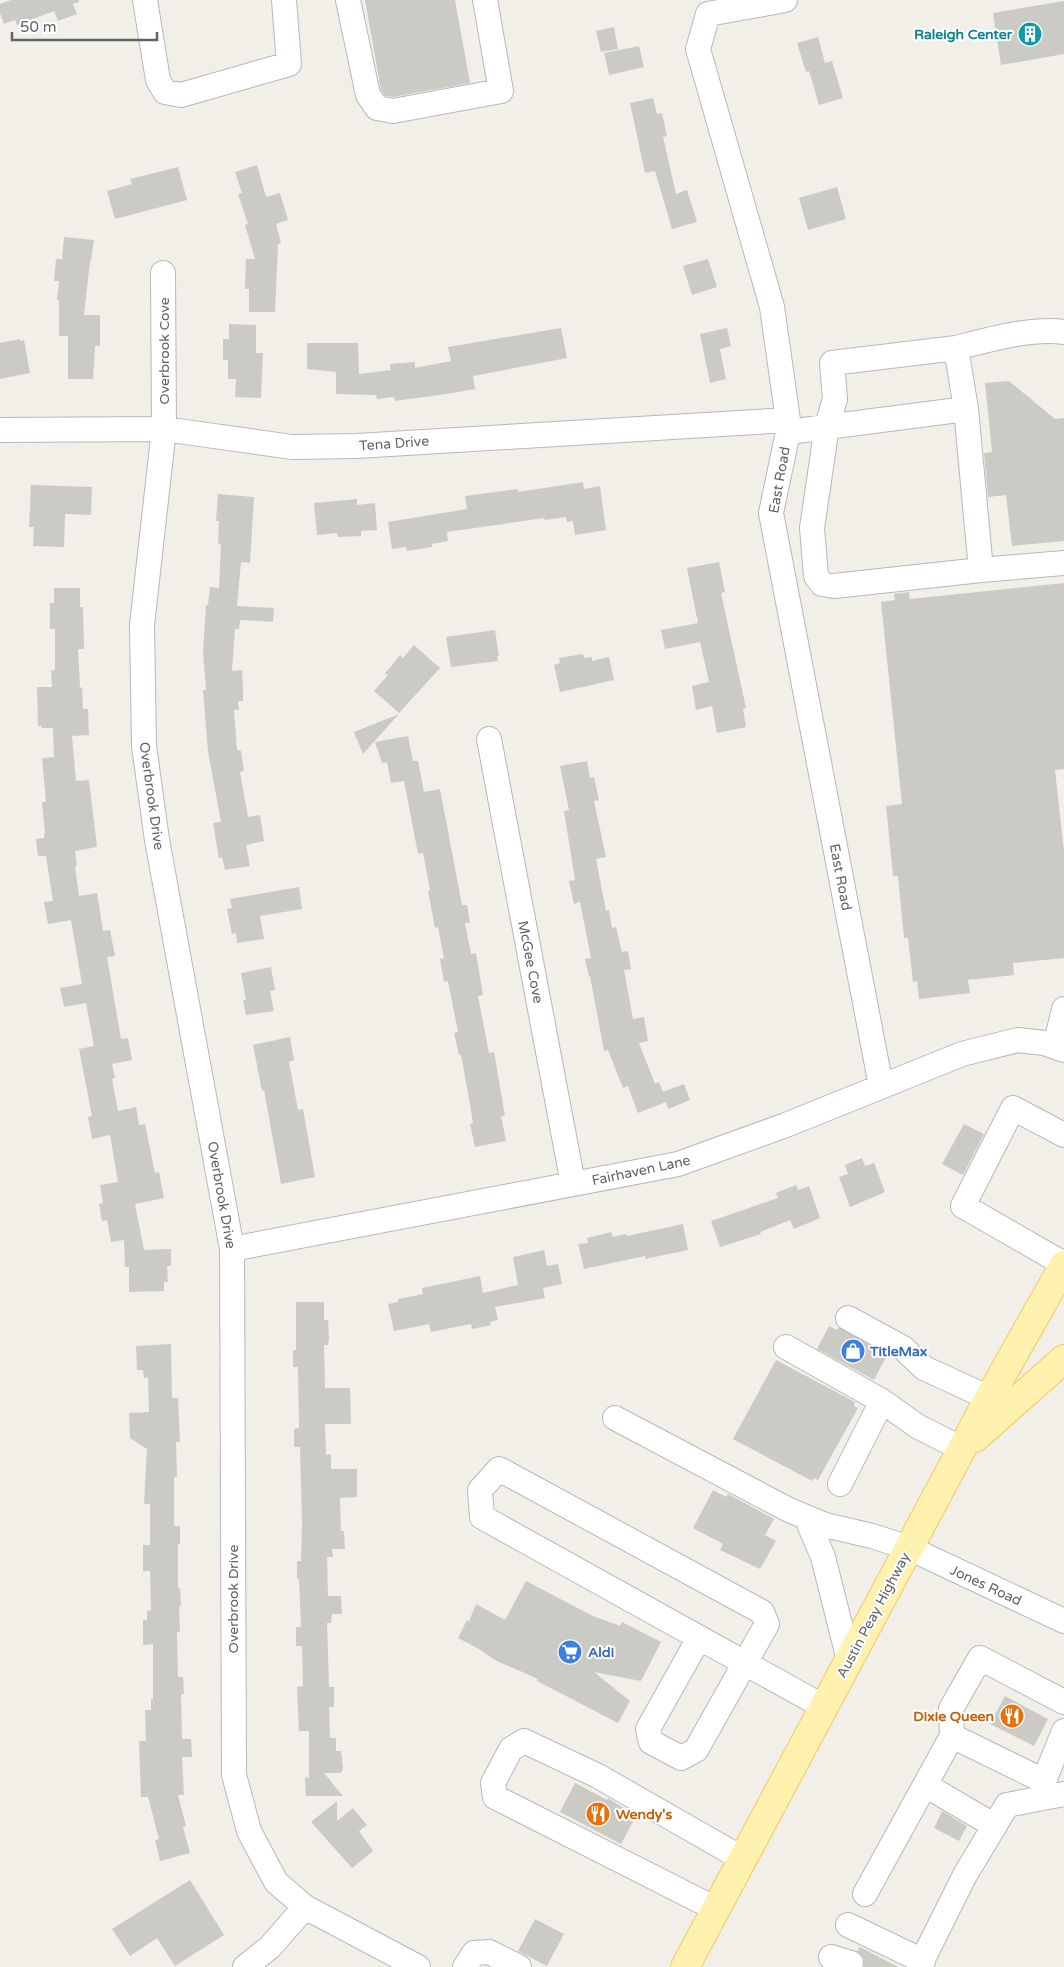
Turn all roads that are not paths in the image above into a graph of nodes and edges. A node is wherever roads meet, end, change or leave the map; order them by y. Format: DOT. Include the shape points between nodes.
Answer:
graph roads {
  1 [pos="145,0"];
  2 [pos="284,0"];
  3 [pos="348,0"];
  4 [pos="485,0"];
  5 [pos="784,0"];
  6 [pos="164,272"];
  7 [pos="1064,332"];
  8 [pos="956,348"];
  9 [pos="966,409"];
  10 [pos="788,426"];
  11 [pos="827,426"];
  12 [pos="164,429"];
  13 [pos="0,430"];
  14 [pos="814,545"];
  15 [pos="779,556"];
  16 [pos="1064,563"];
  17 [pos="982,570"];
  18 [pos="489,739"];
  19 [pos="1064,1009"];
  20 [pos="1060,1049"];
  21 [pos="881,1086"];
  22 [pos="1064,1135"];
  23 [pos="573,1184"];
  24 [pos="232,1249"];
  25 [pos="1064,1265"];
  26 [pos="848,1318"];
  27 [pos="786,1347"];
  28 [pos="1064,1359"];
  29 [pos="990,1398"];
  30 [pos="882,1401"];
  31 [pos="615,1418"];
  32 [pos="962,1449"];
  33 [pos="840,1484"];
  34 [pos="806,1517"];
  35 [pos="909,1548"];
  36 [pos="1064,1621"];
  37 [pos="699,1638"];
  38 [pos="849,1660"];
  39 [pos="746,1663"];
  40 [pos="1064,1702"];
  41 [pos="824,1707"];
  42 [pos="1064,1731"];
  43 [pos="952,1736"];
  44 [pos="925,1785"];
  45 [pos="1052,1791"];
  46 [pos="995,1826"];
  47 [pos="743,1860"];
  48 [pos="865,1894"];
  49 [pos="305,1907"];
  50 [pos="716,1909"];
  51 [pos="848,1925"];
  52 [pos="921,1964"];
  53 [pos="245,1967"];
  54 [pos="418,1967"];
  55 [pos="465,1967"];
  56 [pos="519,1967"];
  57 [pos="685,1967"];
  1 -- 2 [label="street" via="158,80 165,92 181,95 289,64"];
  3 -- 4 [label="street" via="368,95 377,108 393,112 501,91"];
  5 -- 10 [label="street, East Road" via="708,14 698,50 772,307"];
  6 -- 12 [label="street, Overbrook Cove"];
  7 -- 8 [label="street" via="1053,330 998,337"];
  8 -- 9 [label="street"];
  8 -- 11 [label="street" via="834,362 831,367 835,399"];
  9 -- 11 [label="street, Tena Drive"];
  9 -- 17 [label="street"];
  10 -- 11 [label="street, Tena Drive"];
  10 -- 12 [label="street, Tena Drive" via="357,446 292,446"];
  10 -- 15 [label="street, East Road" via="771,514"];
  11 -- 14 [label="street" via="812,528"];
  12 -- 13 [label="street, Tena Drive"];
  12 -- 24 [label="street, Overbrook Drive" via="142,625 144,746 157,840"];
  14 -- 15 [label="street"];
  14 -- 17 [label="street" via="816,576 822,584 834,586"];
  15 -- 21 [label="street, East Road"];
  16 -- 17 [label="street"];
  18 -- 23 [label="street, McGee Cove"];
  19 -- 20 [label="street"];
  20 -- 21 [label="street, Fairhaven Lane" via="1044,1043 1018,1040 962,1054"];
  21 -- 23 [label="street, Fairhaven Lane" via="678,1164"];
  22 -- 25 [label="street" via="1013,1108 963,1206"];
  23 -- 24 [label="street, Fairhaven Lane"];
  24 -- 49 [label="street, Overbrook Drive" via="234,1775 249,1831 276,1882"];
  25 -- 29 [label="main road, Austin Peay Highway"];
  26 -- 29 [label="street" via="903,1348 924,1368"];
  27 -- 30 [label="street"];
  28 -- 32 [label="main road"];
  29 -- 32 [label="main road, Austin Peay Highway"];
  30 -- 32 [label="street" via="917,1426"];
  30 -- 33 [label="street"];
  31 -- 34 [label="street, Jones Road"];
  32 -- 35 [label="main road, Austin Peay Highway"];
  34 -- 35 [label="street, Jones Road" via="825,1526"];
  34 -- 38 [label="street" via="823,1557"];
  35 -- 36 [label="street, Jones Road"];
  35 -- 38 [label="main road, Austin Peay Highway"];
  37 -- 39 [label="street"];
  37 -- 39 [label="street" via="648,1729 650,1742 681,1758 696,1750"];
  37 -- 39 [label="street" via="482,1517 480,1490 499,1469 762,1612 767,1624"];
  38 -- 41 [label="main road, Austin Peay Highway"];
  39 -- 41 [label="street"];
  40 -- 43 [label="street" via="980,1658 951,1709"];
  41 -- 47 [label="main road, Austin Peay Highway"];
  42 -- 45 [label="street"];
  43 -- 44 [label="street"];
  43 -- 45 [label="street"];
  44 -- 46 [label="street"];
  44 -- 48 [label="street"];
  45 -- 46 [label="street" via="1007,1806"];
  46 -- 52 [label="street" via="965,1875"];
  47 -- 50 [label="main road, Austin Peay Highway"];
  47 -- 50 [label="street" via="598,1776 524,1741 511,1749 493,1783 495,1797"];
  49 -- 53 [label="street" via="270,1947"];
  49 -- 54 [label="street, Overbrook Drive"];
  50 -- 57 [label="main road, Austin Peay Highway"];
  51 -- 52 [label="street"];
  55 -- 56 [label="street" via="474,1953 488,1952"];
}
